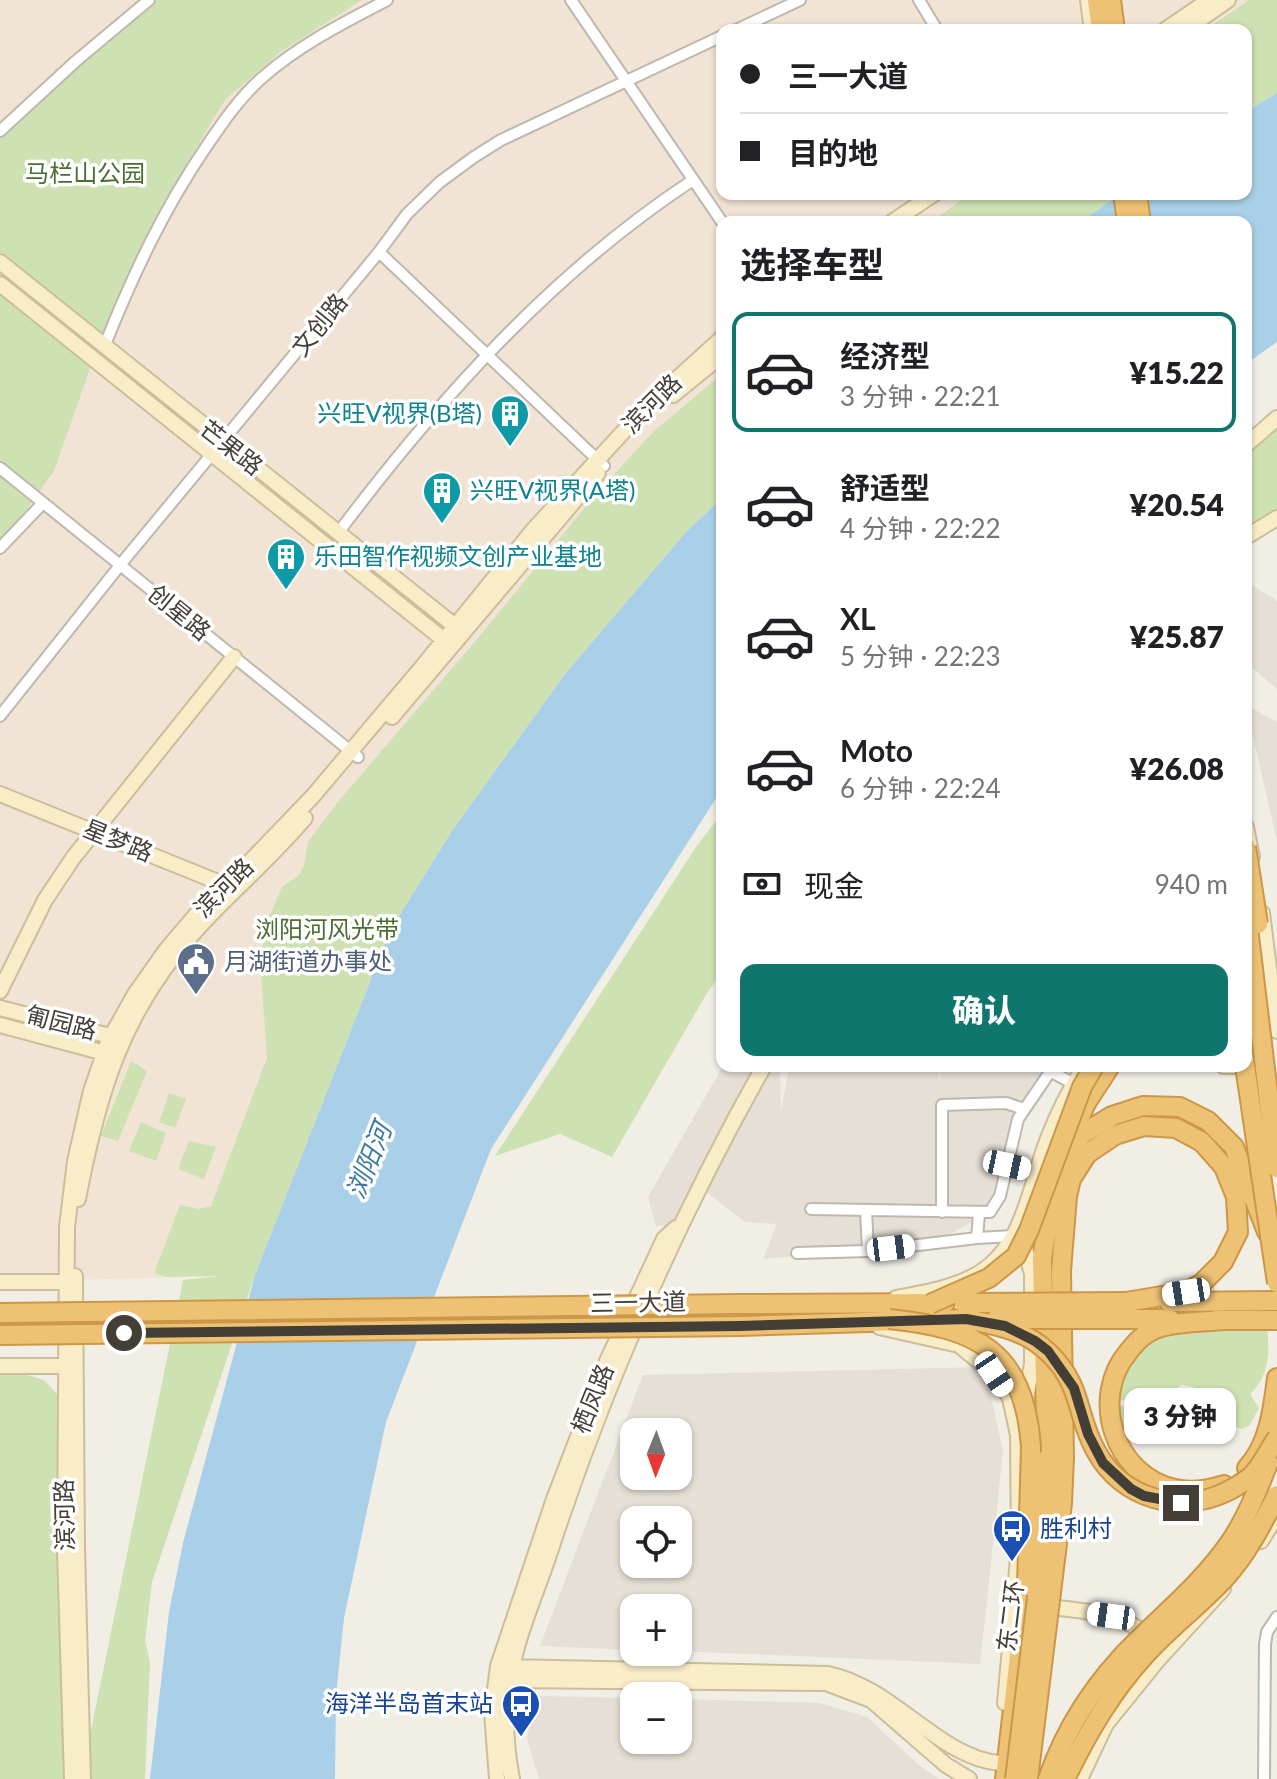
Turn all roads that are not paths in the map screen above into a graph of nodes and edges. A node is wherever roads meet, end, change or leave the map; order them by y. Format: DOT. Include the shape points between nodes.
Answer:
graph roads {
  1 [pos="149,0"];
  2 [pos="387,0"];
  3 [pos="571,0"];
  4 [pos="800,0"];
  5 [pos="919,0"];
  6 [pos="1088,0"];
  7 [pos="1097,0"];
  8 [pos="1104,0"];
  9 [pos="1111,0"];
  10 [pos="1209,0"];
  11 [pos="1228,0"];
  12 [pos="749,24"];
  13 [pos="933,24"];
  14 [pos="1091,24"];
  15 [pos="1100,24"];
  16 [pos="1107,24"];
  17 [pos="1114,24"];
  18 [pos="1174,24"];
  19 [pos="1194,24"];
  20 [pos="716,39"];
  21 [pos="625,82"];
  22 [pos="0,131"];
  23 [pos="693,180"];
  24 [pos="925,200"];
  25 [pos="937,200"];
  26 [pos="718,216"];
  27 [pos="901,216"];
  28 [pos="915,216"];
  29 [pos="379,252"];
  30 [pos="0,262"];
  31 [pos="0,284"];
  32 [pos="716,343"];
  33 [pos="104,347"];
  34 [pos="488,355"];
  35 [pos="716,360"];
  36 [pos="1277,418"];
  37 [pos="1252,440"];
  38 [pos="224,442"];
  39 [pos="212,454"];
  40 [pos="601,463"];
  41 [pos="0,468"];
  42 [pos="43,503"];
  43 [pos="1277,518"];
  44 [pos="338,533"];
  45 [pos="1252,533"];
  46 [pos="0,548"];
  47 [pos="120,565"];
  48 [pos="459,629"];
  49 [pos="448,643"];
  50 [pos="234,657"];
  51 [pos="0,716"];
  52 [pos="355,754"];
  53 [pos="0,794"];
  54 [pos="0,803"];
  55 [pos="91,835"];
  56 [pos="1252,861"];
  57 [pos="1252,886"];
  58 [pos="225,891"];
  59 [pos="1262,917"];
  60 [pos="0,991"];
  61 [pos="0,1008"];
  62 [pos="0,1025"];
  63 [pos="1277,1031"];
  64 [pos="117,1037"];
  65 [pos="110,1054"];
  66 [pos="1277,1065"];
  67 [pos="1252,1066"];
  68 [pos="761,1072"];
  69 [pos="1049,1072"];
  70 [pos="1058,1072"];
  71 [pos="1081,1072"];
  72 [pos="1091,1072"];
  73 [pos="1106,1072"];
  74 [pos="1246,1072"];
  75 [pos="1074,1084"];
  76 [pos="1277,1094"];
  77 [pos="1024,1109"];
  78 [pos="1007,1165"];
  79 [pos="1277,1168"];
  80 [pos="1037,1171"];
  81 [pos="1053,1184"];
  82 [pos="811,1209"];
  83 [pos="866,1210"];
  84 [pos="942,1212"];
  85 [pos="979,1214"];
  86 [pos="1016,1230"];
  87 [pos="977,1238"];
  88 [pos="868,1251"];
  89 [pos="1277,1252"];
  90 [pos="797,1253"];
  91 [pos="0,1282"];
  92 [pos="71,1282"];
  93 [pos="1277,1283"];
  94 [pos="1277,1301"];
  95 [pos="868,1304"];
  96 [pos="930,1304"];
  97 [pos="1125,1310"];
  98 [pos="0,1313"];
  99 [pos="889,1319"];
  100 [pos="966,1319"];
  101 [pos="1225,1320"];
  102 [pos="1277,1320"];
  103 [pos="848,1324"];
  104 [pos="0,1335"];
  105 [pos="0,1366"];
  106 [pos="71,1370"];
  107 [pos="1277,1378"];
  108 [pos="1018,1435"];
  109 [pos="1277,1438"];
  110 [pos="1056,1458"];
  111 [pos="1277,1495"];
  112 [pos="1277,1515"];
  113 [pos="1023,1597"];
  114 [pos="1277,1617"];
  115 [pos="1166,1651"];
  116 [pos="504,1673"];
  117 [pos="1002,1771"];
  118 [pos="72,1779"];
  119 [pos="83,1779"];
  120 [pos="497,1779"];
  121 [pos="512,1779"];
  122 [pos="969,1779"];
  123 [pos="998,1779"];
  124 [pos="1015,1779"];
  125 [pos="1028,1779"];
  126 [pos="1048,1779"];
  127 [pos="1065,1779"];
  128 [pos="1080,1779"];
  129 [pos="1264,1779"];
  1 -- 22 [label="street"];
  2 -- 33 [label="street" via="287,59 239,102 174,195 135,270"];
  3 -- 21 [label="street"];
  4 -- 12 [label="street"];
  5 -- 13 [label="street"];
  6 -- 14 [label="street"];
  7 -- 15 [label="highway"];
  8 -- 16 [label="street"];
  9 -- 17 [label="highway"];
  10 -- 18 [label="street"];
  11 -- 19 [label="street"];
  20 -- 21 [label="street, 文创路"];
  21 -- 23 [label="street"];
  21 -- 29 [label="street, 文创路" via="474,157 407,214"];
  23 -- 26 [label="street"];
  23 -- 34 [label="street" via="552,290"];
  24 -- 27 [label="street"];
  25 -- 28 [label="street"];
  29 -- 34 [label="street"];
  29 -- 38 [label="street, 文创路"];
  30 -- 33 [label="street, 芒果路"];
  31 -- 39 [label="street, 芒果路"];
  32 -- 40 [label="street, 滨河路" via="646,407"];
  33 -- 38 [label="street, 芒果路"];
  34 -- 40 [label="street"];
  34 -- 44 [label="street"];
  35 -- 40 [label="street, 滨河路"];
  36 -- 37 [label="street"];
  38 -- 39 [label="street, 文创路"];
  38 -- 44 [label="street, 芒果路"];
  39 -- 47 [label="street, 文创路"];
  39 -- 49 [label="street, 芒果路"];
  40 -- 48 [label="street, 滨河路" via="534,529"];
  41 -- 42 [label="street, 创星路"];
  42 -- 46 [label="street"];
  42 -- 47 [label="street, 创星路"];
  43 -- 45 [label="street"];
  44 -- 48 [label="street, 芒果路"];
  47 -- 50 [label="street, 创星路"];
  47 -- 51 [label="street, 文创路"];
  48 -- 49 [label="street, 滨河路"];
  49 -- 52 [label="street, 滨河路"];
  50 -- 52 [label="street, 创星路"];
  50 -- 55 [label="street"];
  52 -- 58 [label="street, 滨河路"];
  53 -- 55 [label="street, 星梦路"];
  54 -- 55 [label="street, 星梦路"];
  55 -- 58 [label="street, 星梦路"];
  55 -- 60 [label="street" via="45,900"];
  56 -- 59 [label="street"];
  57 -- 76 [label="highway, bridge"];
  58 -- 64 [label="street, 滨河路" via="166,950 135,994"];
  59 -- 63 [label="street"];
  59 -- 79 [label="highway, bridge"];
  61 -- 64 [label="street, 匍园路"];
  62 -- 65 [label="street, 匍园路"];
  64 -- 65 [label="street, 滨河路"];
  65 -- 92 [label="street, 滨河路" via="91,1091 75,1161 69,1201"];
  66 -- 67 [label="street"];
  68 -- 116 [label="street, 栖凤路" via="679,1225 664,1239 607,1361 554,1499"];
  69 -- 77 [label="street"];
  70 -- 75 [label="street"];
  71 -- 75 [label="street"];
  72 -- 96 [label="highway, bridge" via="1016,1256 989,1278"];
  73 -- 81 [label="highway" via="1086,1103"];
  74 -- 93 [label="highway, bridge"];
  75 -- 80 [label="street"];
  77 -- 78 [label="street"];
  77 -- 84 [label="street" via="1006,1103 942,1105"];
  78 -- 80 [label="street"];
  78 -- 85 [label="street" via="998,1201 990,1212"];
  80 -- 86 [label="street"];
  81 -- 89 [label="highway" via="1081,1135 1112,1116 1143,1106 1180,1107 1208,1121 1234,1147"];
  81 -- 110 [label="highway" via="1042,1260"];
  82 -- 83 [label="street"];
  83 -- 84 [label="street"];
  83 -- 88 [label="street"];
  84 -- 85 [label="street"];
  85 -- 87 [label="street"];
  86 -- 87 [label="street"];
  86 -- 95 [label="street" via="1001,1255 973,1277"];
  86 -- 108 [label="street" via="1032,1274 1032,1363"];
  87 -- 88 [label="street"];
  88 -- 90 [label="street"];
  91 -- 92 [label="street"];
  92 -- 106 [label="street, 滨河路"];
  94 -- 97 [label="highway, 三一大道"];
  95 -- 96 [label="highway, 三一大道"];
  95 -- 98 [label="highway, 三一大道, bridge"];
  96 -- 97 [label="highway, 三一大道, bridge"];
  97 -- 100 [label="highway, 三一大道, bridge"];
  97 -- 101 [label="highway, 三一大道"];
  97 -- 110 [label="highway" via="1202,1283 1223,1262 1238,1232 1236,1197 1224,1167 1202,1142 1176,1128 1144,1126 1115,1135 1087,1154 1071,1179 1061,1271"];
  99 -- 100 [label="highway, 三一大道, bridge"];
  99 -- 103 [label="highway, 三一大道"];
  99 -- 113 [label="highway, bridge" via="964,1333 995,1354 1017,1385 1031,1447"];
  100 -- 109 [label="highway, bridge" via="1005,1326 1048,1351 1074,1388 1103,1463 1144,1496 1181,1503 1217,1496 1254,1474"];
  101 -- 102 [label="highway, 三一大道"];
  101 -- 107 [label="highway" via="1158,1328 1140,1338 1121,1360 1109,1413 1115,1440 1131,1463 1174,1489 1206,1491 1234,1482 1256,1458 1267,1433"];
  103 -- 104 [label="highway, 三一大道, bridge"];
  103 -- 108 [label="street" via="959,1345 994,1374 1010,1398"];
  105 -- 106 [label="street"];
  106 -- 118 [label="street, 滨河路" via="65,1551"];
  106 -- 119 [label="street"];
  108 -- 113 [label="street"];
  109 -- 126 [label="highway, bridge" via="1230,1542 1193,1588 1097,1686"];
  110 -- 124 [label="highway, 东二环, bridge"];
  110 -- 125 [label="highway, bridge" via="1062,1503"];
  111 -- 127 [label="highway, bridge" via="1226,1577 1116,1689"];
  112 -- 115 [label="street" via="1211,1605"];
  113 -- 115 [label="street" via="1134,1623"];
  113 -- 117 [label="highway"];
  114 -- 129 [label="street" via="1265,1644"];
  115 -- 128 [label="street" via="1106,1724"];
  116 -- 117 [label="street" via="828,1674 861,1683 969,1756"];
  116 -- 120 [label="street, 栖凤路" via="493,1744"];
  116 -- 121 [label="street, 栖凤路"];
  116 -- 122 [label="street" via="826,1683 871,1700"];
  117 -- 123 [label="street"];
}
